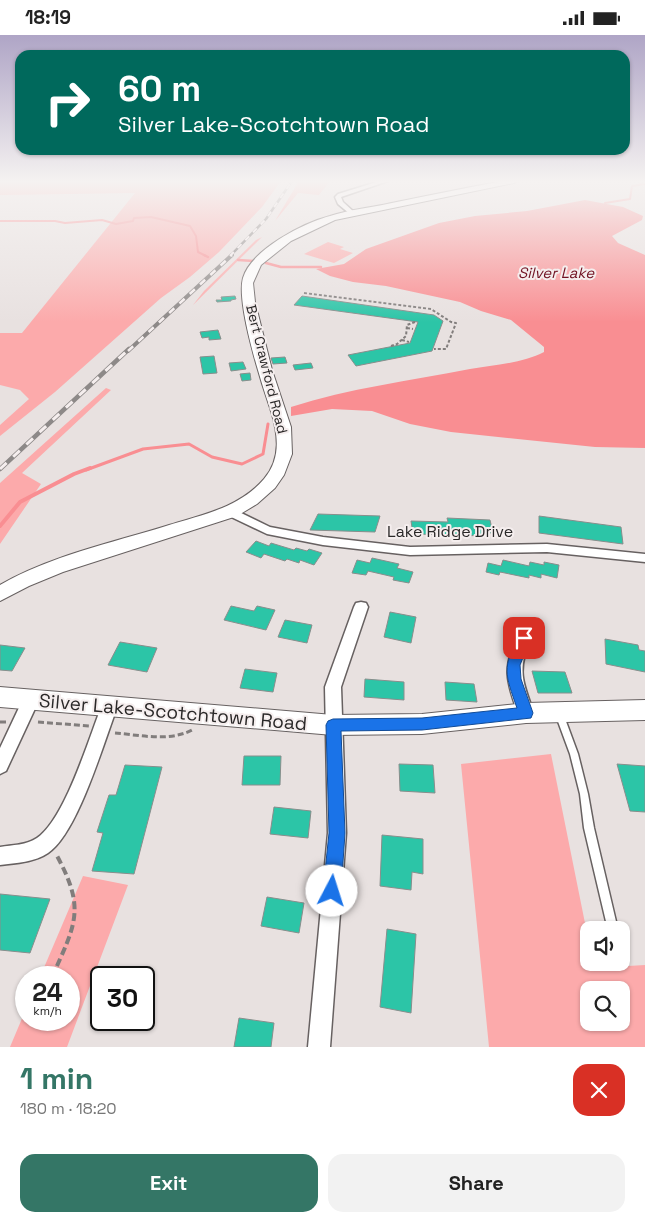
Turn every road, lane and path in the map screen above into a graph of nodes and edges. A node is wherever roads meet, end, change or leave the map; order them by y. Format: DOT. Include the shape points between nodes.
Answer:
graph roads {
  1 [pos="308,228"];
  2 [pos="304,293"];
  3 [pos="356,299"];
  4 [pos="354,303"];
  5 [pos="397,305"];
  6 [pos="395,308"];
  7 [pos="443,317"];
  8 [pos="439,318"];
  9 [pos="416,322"];
  10 [pos="407,328"];
  11 [pos="413,329"];
  12 [pos="402,340"];
  13 [pos="409,342"];
  14 [pos="391,345"];
  15 [pos="434,349"];
  16 [pos="231,512"];
  17 [pos="645,558"];
  18 [pos="0,594"];
  19 [pos="361,607"];
  20 [pos="524,638"];
  21 [pos="0,697"];
  22 [pos="31,700"];
  23 [pos="110,705"];
  24 [pos="645,710"];
  25 [pos="526,713"];
  26 [pos="559,713"];
  27 [pos="38,722"];
  28 [pos="333,725"];
  29 [pos="92,727"];
  30 [pos="195,728"];
  31 [pos="110,742"];
  32 [pos="0,766"];
  33 [pos="62,847"];
  34 [pos="56,854"];
  35 [pos="0,855"];
  36 [pos="49,857"];
  37 [pos="611,921"];
  38 [pos="56,966"];
  39 [pos="319,1047"];
  1 -- 16 [label="street, Bert Crawford Road" via="268,253 250,273 248,301 285,443 280,466 271,482 257,497"];
  2 -- 3 [label="path"];
  3 -- 4 [label="path"];
  3 -- 5 [label="path"];
  5 -- 6 [label="path"];
  5 -- 7 [label="path" via="431,309"];
  7 -- 8 [label="path"];
  7 -- 15 [label="path" via="456,323 446,349"];
  9 -- 10 [label="path" via="406,325"];
  10 -- 11 [label="path"];
  10 -- 12 [label="path"];
  12 -- 13 [label="path"];
  12 -- 14 [label="path"];
  16 -- 17 [label="street, Lake Ridge Drive" via="267,530 323,541 410,551 547,548"];
  16 -- 18 [label="street, Bert Crawford Road" via="56,567"];
  19 -- 28 [label="street" via="333,687"];
  20 -- 25 [label="street" via="513,665 514,679"];
  21 -- 22 [label="street, Silver Lake-Scotchtown Road"];
  22 -- 23 [label="street, Silver Lake-Scotchtown Road"];
  22 -- 32 [label="street"];
  23 -- 28 [label="street, Silver Lake-Scotchtown Road"];
  23 -- 35 [label="street" via="69,812 54,836 41,847"];
  24 -- 26 [label="street, Silver Lake-Scotchtown Road"];
  25 -- 26 [label="street, Silver Lake-Scotchtown Road"];
  25 -- 28 [label="street, Silver Lake-Scotchtown Road" via="422,724"];
  26 -- 37 [label="lane" via="584,794"];
  27 -- 29 [label="path"];
  28 -- 39 [label="street" via="337,833"];
  30 -- 31 [label="path" via="170,737 113,733"];
  33 -- 34 [label="path"];
  34 -- 36 [label="path"];
  34 -- 38 [label="path" via="74,895 75,911"];
}
